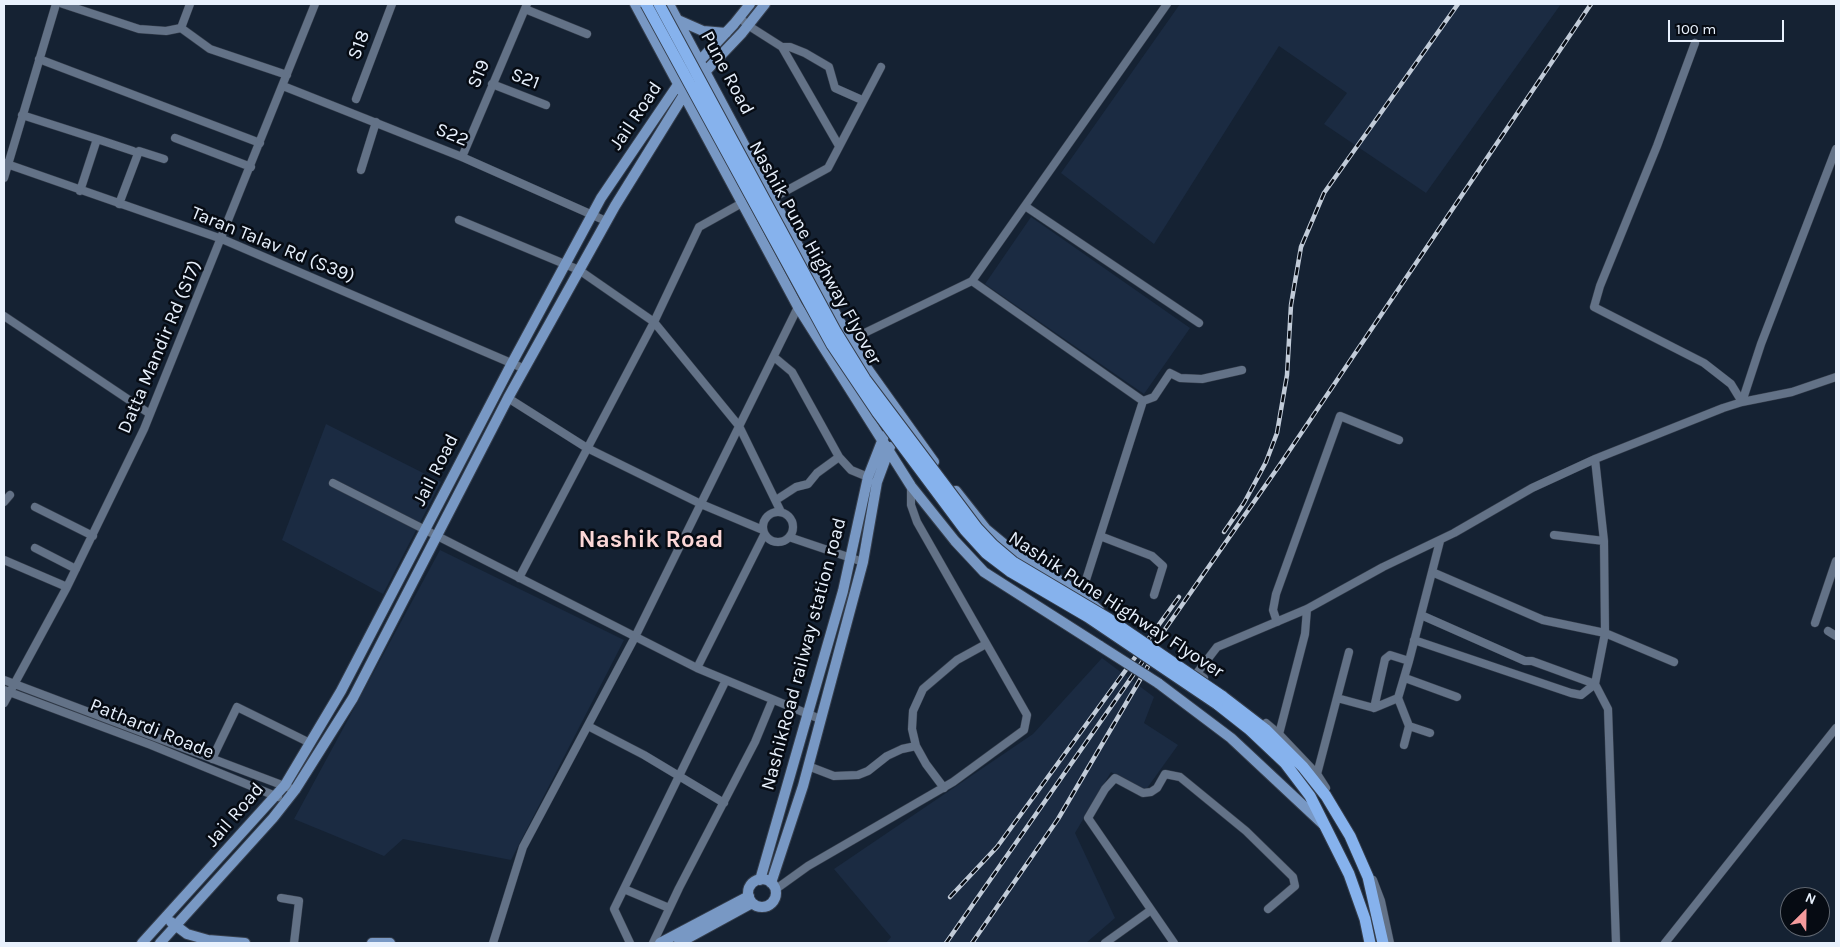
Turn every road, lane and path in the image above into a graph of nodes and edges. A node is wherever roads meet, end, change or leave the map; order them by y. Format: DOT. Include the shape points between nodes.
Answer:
graph roads {
  1 [pos="56,4"];
  2 [pos="63,4"];
  3 [pos="190,4"];
  4 [pos="315,4"];
  5 [pos="392,4"];
  6 [pos="635,4"];
  7 [pos="646,4"];
  8 [pos="659,4"];
  9 [pos="669,4"];
  10 [pos="750,4"];
  11 [pos="765,4"];
  12 [pos="1167,4"];
  13 [pos="526,6"];
  14 [pos="740,18"];
  15 [pos="678,20"];
  16 [pos="181,28"];
  17 [pos="745,30"];
  18 [pos="587,34"];
  19 [pos="726,34"];
  20 [pos="1695,42"];
  21 [pos="782,47"];
  22 [pos="39,59"];
  23 [pos="700,59"];
  24 [pos="881,67"];
  25 [pos="706,71"];
  26 [pos="287,75"];
  27 [pos="679,83"];
  28 [pos="492,84"];
  29 [pos="283,86"];
  30 [pos="685,94"];
  31 [pos="356,99"];
  32 [pos="862,100"];
  33 [pos="546,105"];
  34 [pos="22,115"];
  35 [pos="376,122"];
  36 [pos="175,138"];
  37 [pos="97,139"];
  38 [pos="260,143"];
  39 [pos="839,146"];
  40 [pos="1836,149"];
  41 [pos="133,151"];
  42 [pos="462,157"];
  43 [pos="164,159"];
  44 [pos="6,164"];
  45 [pos="251,167"];
  46 [pos="361,170"];
  47 [pos="4,178"];
  48 [pos="80,191"];
  49 [pos="773,198"];
  50 [pos="742,202"];
  51 [pos="119,204"];
  52 [pos="1025,206"];
  53 [pos="593,215"];
  54 [pos="459,220"];
  55 [pos="606,221"];
  56 [pos="222,239"];
  57 [pos="566,264"];
  58 [pos="579,270"];
  59 [pos="972,281"];
  60 [pos="798,307"];
  61 [pos="4,316"];
  62 [pos="654,322"];
  63 [pos="1199,323"];
  64 [pos="850,340"];
  65 [pos="774,357"];
  66 [pos="512,363"];
  67 [pos="525,369"];
  68 [pos="1242,370"];
  69 [pos="1836,377"];
  70 [pos="508,398"];
  71 [pos="1143,401"];
  72 [pos="1742,402"];
  73 [pos="150,414"];
  74 [pos="900,415"];
  75 [pos="739,426"];
  76 [pos="882,440"];
  77 [pos="1399,440"];
  78 [pos="587,448"];
  79 [pos="889,450"];
  80 [pos="839,457"];
  81 [pos="1595,458"];
  82 [pos="868,477"];
  83 [pos="333,483"];
  84 [pos="911,486"];
  85 [pos="10,495"];
  86 [pos="776,500"];
  87 [pos="4,502"];
  88 [pos="701,504"];
  89 [pos="34,507"];
  90 [pos="781,512"];
  91 [pos="424,531"];
  92 [pos="764,532"];
  93 [pos="1554,535"];
  94 [pos="93,536"];
  95 [pos="1100,536"];
  96 [pos="789,537"];
  97 [pos="438,538"];
  98 [pos="1440,541"];
  99 [pos="1604,541"];
  100 [pos="35,548"];
  101 [pos="852,558"];
  102 [pos="4,560"];
  103 [pos="1836,561"];
  104 [pos="863,562"];
  105 [pos="76,569"];
  106 [pos="1432,572"];
  107 [pos="519,578"];
  108 [pos="67,587"];
  109 [pos="1083,590"];
  110 [pos="1154,595"];
  111 [pos="1307,609"];
  112 [pos="1421,615"];
  113 [pos="1109,619"];
  114 [pos="1277,622"];
  115 [pos="1815,624"];
  116 [pos="1828,631"];
  117 [pos="1605,633"];
  118 [pos="1836,636"];
  119 [pos="635,637"];
  120 [pos="1414,640"];
  121 [pos="986,644"];
  122 [pos="1349,652"];
  123 [pos="1409,661"];
  124 [pos="1674,662"];
  125 [pos="697,668"];
  126 [pos="1405,678"];
  127 [pos="4,680"];
  128 [pos="725,682"];
  129 [pos="14,684"];
  130 [pos="1595,684"];
  131 [pos="7,691"];
  132 [pos="1337,698"];
  133 [pos="1398,698"];
  134 [pos="1457,698"];
  135 [pos="1219,700"];
  136 [pos="772,701"];
  137 [pos="4,703"];
  138 [pos="1374,708"];
  139 [pos="807,714"];
  140 [pos="820,720"];
  141 [pos="588,726"];
  142 [pos="1409,726"];
  143 [pos="1836,728"];
  144 [pos="1430,733"];
  145 [pos="1279,734"];
  146 [pos="310,743"];
  147 [pos="1404,745"];
  148 [pos="916,746"];
  149 [pos="212,759"];
  150 [pos="808,766"];
  151 [pos="1317,774"];
  152 [pos="680,778"];
  153 [pos="284,786"];
  154 [pos="944,788"];
  155 [pos="294,790"];
  156 [pos="276,796"];
  157 [pos="287,801"];
  158 [pos="724,803"];
  159 [pos="1324,825"];
  160 [pos="760,880"];
  161 [pos="773,886"];
  162 [pos="624,889"];
  163 [pos="281,898"];
  164 [pos="751,899"];
  165 [pos="669,908"];
  166 [pos="1151,910"];
  167 [pos="1268,910"];
  168 [pos="166,919"];
  169 [pos="176,926"];
  170 [pos="157,928"];
  171 [pos="163,940"];
  172 [pos="142,943"];
  173 [pos="176,943"];
  174 [pos="245,943"];
  175 [pos="294,943"];
  176 [pos="372,943"];
  177 [pos="390,943"];
  178 [pos="493,943"];
  179 [pos="630,943"];
  180 [pos="653,943"];
  181 [pos="660,943"];
  182 [pos="679,943"];
  183 [pos="1105,943"];
  184 [pos="1174,943"];
  185 [pos="1370,943"];
  186 [pos="1383,943"];
  187 [pos="1390,943"];
  188 [pos="1616,943"];
  189 [pos="1665,943"];
  1 -- 22 [label="street"];
  2 -- 16 [label="street" via="139,29 166,31"];
  3 -- 16 [label="street"];
  4 -- 26 [label="street, Datta Mandir Rd (S17)"];
  5 -- 31 [label="street, S18"];
  6 -- 27 [label="main road"];
  7 -- 135 [label="highway, Nashik Pune Highway Flyover, bridge" via="832,345 877,412 965,530 986,553 1011,572"];
  8 -- 113 [label="highway, Nashik Pune Highway Flyover, bridge" via="836,332 865,379 993,545 1034,576"];
  9 -- 15 [label="main road, Pune Road"];
  10 -- 14 [label="main road, Jail Road"];
  11 -- 17 [label="main road, Jail Road"];
  12 -- 52 [label="street"];
  13 -- 18 [label="street"];
  13 -- 28 [label="street, S19"];
  14 -- 17 [label="street"];
  14 -- 19 [label="main road, Jail Road"];
  15 -- 19 [label="main road" via="702,31"];
  15 -- 23 [label="main road, Pune Road"];
  16 -- 26 [label="street" via="210,49"];
  17 -- 21 [label="street"];
  17 -- 25 [label="main road, Jail Road"];
  19 -- 23 [label="main road, Jail Road"];
  20 -- 72 [label="street" via="1594,307 1704,363 1731,384"];
  21 -- 32 [label="street" via="805,53 829,66 835,88"];
  21 -- 39 [label="street"];
  22 -- 34 [label="street"];
  22 -- 38 [label="street"];
  23 -- 25 [label="main road, Pune Road"];
  23 -- 27 [label="main road, Jail Road"];
  24 -- 32 [label="street"];
  25 -- 30 [label="main road, Jail Road"];
  25 -- 49 [label="main road, Pune Road"];
  26 -- 29 [label="street, Datta Mandir Rd (S17)"];
  27 -- 30 [label="main road"];
  27 -- 53 [label="main road, Jail Road"];
  28 -- 33 [label="street, S21"];
  28 -- 42 [label="street, S19"];
  29 -- 35 [label="street, S22"];
  29 -- 38 [label="street, Datta Mandir Rd (S17)"];
  30 -- 50 [label="main road"];
  30 -- 55 [label="main road, Jail Road"];
  32 -- 39 [label="street"];
  34 -- 37 [label="street"];
  34 -- 44 [label="street"];
  35 -- 42 [label="street, S22"];
  35 -- 46 [label="street"];
  36 -- 45 [label="street"];
  37 -- 41 [label="street"];
  37 -- 48 [label="street"];
  38 -- 45 [label="street, Datta Mandir Rd (S17)"];
  39 -- 49 [label="street" via="828,168"];
  40 -- 72 [label="street"];
  42 -- 53 [label="street, S22"];
  43 -- 51 [label="street" via="139,151"];
  44 -- 47 [label="street"];
  44 -- 48 [label="street, Taran Talav Rd (S39)"];
  45 -- 56 [label="street, Datta Mandir Rd (S17)"];
  48 -- 51 [label="street, Taran Talav Rd (S39)"];
  49 -- 64 [label="main road, Pune Road"];
  50 -- 60 [label="main road"];
  50 -- 62 [label="street" via="699,227"];
  51 -- 56 [label="street, Taran Talav Rd (S39)"];
  52 -- 59 [label="street"];
  52 -- 63 [label="street"];
  53 -- 55 [label="street, S22"];
  53 -- 57 [label="main road, Jail Road"];
  54 -- 57 [label="street"];
  55 -- 58 [label="main road, Jail Road"];
  56 -- 66 [label="street, Taran Talav Rd (S39)"];
  56 -- 73 [label="street, Datta Mandir Rd (S17)"];
  57 -- 58 [label="street"];
  57 -- 66 [label="main road, Jail Road"];
  58 -- 62 [label="street"];
  58 -- 67 [label="main road, Jail Road"];
  59 -- 64 [label="street"];
  59 -- 71 [label="street"];
  60 -- 65 [label="street"];
  60 -- 76 [label="main road"];
  61 -- 73 [label="street"];
  62 -- 75 [label="street"];
  62 -- 78 [label="street"];
  64 -- 74 [label="main road, Pune Road"];
  65 -- 75 [label="street"];
  65 -- 80 [label="street" via="792,372"];
  66 -- 67 [label="street, Taran Talav Rd (S39)"];
  66 -- 91 [label="main road, Jail Road"];
  67 -- 70 [label="main road, Jail Road"];
  68 -- 71 [label="street" via="1202,379 1180,378 1170,373 1154,397"];
  69 -- 72 [label="street" via="1792,392"];
  70 -- 78 [label="street"];
  70 -- 97 [label="main road, Jail Road"];
  71 -- 95 [label="street"];
  72 -- 81 [label="street"];
  73 -- 94 [label="street, Datta Mandir Rd (S17)"];
  74 -- 76 [label="main road, NashikRoad railway station road"];
  74 -- 79 [label="main road"];
  74 -- 109 [label="main road, Pune Road" via="986,529 1021,558"];
  75 -- 86 [label="street"];
  75 -- 88 [label="street"];
  76 -- 79 [label="main road"];
  76 -- 82 [label="main road, NashikRoad railway station road"];
  77 -- 114 [label="street" via="1340,416 1276,594 1273,610"];
  78 -- 88 [label="street"];
  78 -- 107 [label="street"];
  79 -- 84 [label="main road"];
  79 -- 104 [label="main road" via="877,482"];
  80 -- 82 [label="street" via="851,470"];
  80 -- 86 [label="street" via="808,484 796,487"];
  81 -- 98 [label="street" via="1532,488"];
  81 -- 99 [label="street"];
  82 -- 101 [label="main road, NashikRoad railway station road"];
  83 -- 91 [label="street"];
  84 -- 121 [label="street" via="911,505 918,522"];
  84 -- 159 [label="main road, bridge" via="984,572 1158,683 1231,738"];
  85 -- 87 [label="street"];
  86 -- 90 [label="street"];
  88 -- 92 [label="street"];
  88 -- 119 [label="street"];
  89 -- 94 [label="street"];
  90 -- 92 [label="street" via="766,516"];
  90 -- 96 [label="street" via="792,520 793,529"];
  91 -- 97 [label="street"];
  91 -- 146 [label="main road, Jail Road" via="341,691"];
  92 -- 96 [label="street" via="776,542"];
  92 -- 125 [label="street"];
  93 -- 99 [label="street"];
  94 -- 105 [label="street, Datta Mandir Rd (S17)"];
  95 -- 109 [label="street"];
  95 -- 110 [label="street" via="1152,556 1163,566"];
  96 -- 101 [label="street"];
  97 -- 107 [label="street"];
  97 -- 155 [label="main road, Jail Road" via="353,698"];
  98 -- 106 [label="street"];
  98 -- 111 [label="street" via="1383,567"];
  99 -- 117 [label="street"];
  100 -- 105 [label="street"];
  101 -- 104 [label="street"];
  101 -- 139 [label="main road, NashikRoad railway station road"];
  102 -- 108 [label="street"];
  103 -- 115 [label="street"];
  104 -- 140 [label="main road"];
  105 -- 108 [label="street, Datta Mandir Rd (S17)"];
  106 -- 112 [label="street"];
  106 -- 117 [label="street" via="1543,620"];
  107 -- 119 [label="street"];
  108 -- 129 [label="street, Datta Mandir Rd (S17)"];
  109 -- 113 [label="main road, Pune Road, bridge"];
  111 -- 114 [label="street"];
  111 -- 145 [label="street" via="1305,634"];
  112 -- 120 [label="street"];
  112 -- 130 [label="street" via="1525,661"];
  113 -- 135 [label="highway, Nashik Pune Highway Flyover, bridge"];
  114 -- 145 [label="street" via="1216,647 1197,673"];
  116 -- 118 [label="street"];
  117 -- 124 [label="street"];
  117 -- 130 [label="street"];
  119 -- 125 [label="street"];
  119 -- 141 [label="street"];
  120 -- 123 [label="street"];
  120 -- 130 [label="street" via="1571,693 1581,694"];
  121 -- 148 [label="street" via="957,660 923,688 912,720"];
  121 -- 154 [label="street" via="1027,715 1024,730"];
  122 -- 132 [label="street"];
  123 -- 126 [label="street"];
  123 -- 138 [label="street" via="1390,655 1385,659"];
  125 -- 128 [label="street"];
  126 -- 133 [label="street"];
  126 -- 134 [label="street"];
  127 -- 129 [label="street"];
  128 -- 136 [label="street"];
  128 -- 152 [label="street"];
  129 -- 131 [label="street, Datta Mandir Rd (S17)"];
  129 -- 149 [label="street"];
  130 -- 188 [label="street" via="1608,709"];
  131 -- 137 [label="street, Datta Mandir Rd (S17)"];
  131 -- 156 [label="street, Pathardi Roade"];
  132 -- 138 [label="street"];
  132 -- 151 [label="street"];
  133 -- 138 [label="street"];
  133 -- 142 [label="street"];
  135 -- 159 [label="highway, Nashik Pune Highway Flyover" via="1285,763 1310,796"];
  135 -- 186 [label="highway, Nashik Pune Highway Flyover" via="1265,729 1303,767 1326,796 1350,836 1368,877"];
  136 -- 139 [label="street"];
  136 -- 158 [label="street" via="756,742"];
  139 -- 140 [label="street"];
  139 -- 160 [label="main road, NashikRoad railway station road"];
  140 -- 150 [label="main road"];
  141 -- 152 [label="street"];
  141 -- 178 [label="street" via="524,848"];
  142 -- 144 [label="street"];
  142 -- 147 [label="street"];
  143 -- 189 [label="street"];
  145 -- 151 [label="street"];
  146 -- 149 [label="street" via="237,707"];
  146 -- 153 [label="main road, Jail Road"];
  148 -- 150 [label="street" via="887,756 858,775 834,776"];
  148 -- 154 [label="street"];
  149 -- 153 [label="street"];
  150 -- 161 [label="main road"];
  151 -- 187 [label="street" via="1360,847 1381,900"];
  152 -- 158 [label="street"];
  152 -- 162 [label="street"];
  153 -- 155 [label="street"];
  153 -- 156 [label="main road, Jail Road"];
  154 -- 161 [label="street"];
  155 -- 157 [label="main road, Jail Road"];
  156 -- 157 [label="street, Pathardi Roade"];
  156 -- 168 [label="main road, Jail Road"];
  157 -- 169 [label="main road, Jail Road"];
  158 -- 165 [label="street"];
  159 -- 185 [label="highway, Nashik Pune Highway Flyover" via="1349,874 1366,920"];
  160 -- 161 [label="main road"];
  160 -- 164 [label="main road" via="750,887"];
  161 -- 164 [label="main road" via="775,898 770,904 762,907"];
  162 -- 165 [label="street"];
  162 -- 179 [label="street" via="614,909"];
  163 -- 175 [label="street" via="299,901"];
  164 -- 181 [label="main road"];
  164 -- 182 [label="main road"];
  165 -- 180 [label="street"];
  166 -- 167 [label="street" via="1088,818 1115,778 1135,790 1151,792 1158,788 1165,774 1180,777 1246,831 1293,877 1295,886"];
  166 -- 183 [label="street"];
  166 -- 184 [label="street"];
  168 -- 169 [label="main road"];
  168 -- 170 [label="main road, Jail Road"];
  169 -- 171 [label="main road, Jail Road"];
  169 -- 174 [label="main road" via="187,934 208,940"];
  170 -- 171 [label="main road"];
  170 -- 172 [label="main road, Jail Road"];
  171 -- 173 [label="main road"];
  176 -- 177 [label="main road"];
}
